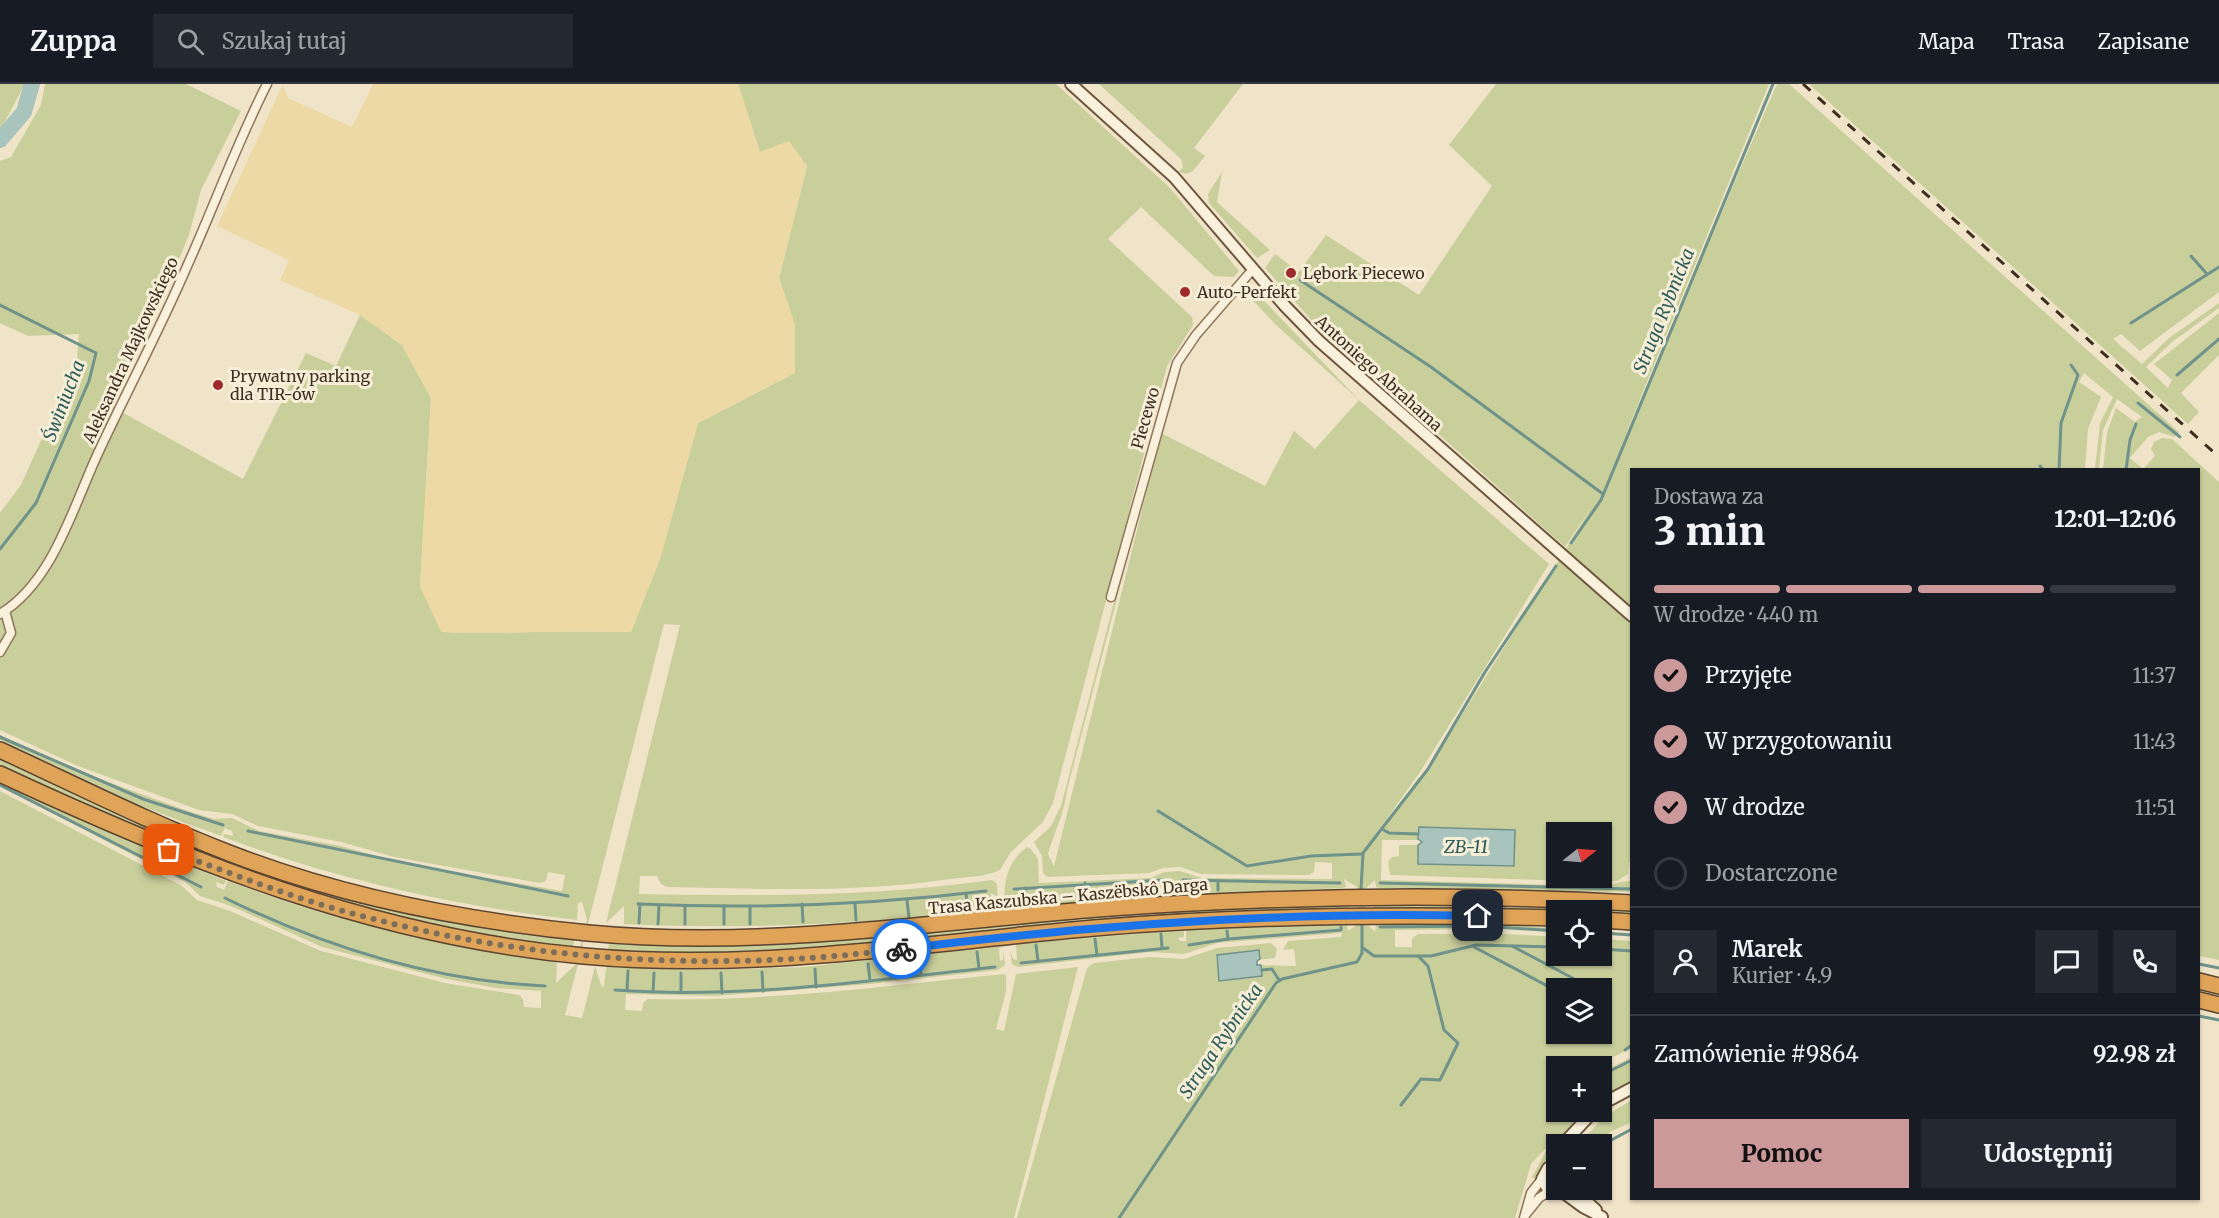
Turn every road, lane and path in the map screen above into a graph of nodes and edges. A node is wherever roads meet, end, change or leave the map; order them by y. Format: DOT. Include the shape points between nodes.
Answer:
graph roads {
  1 [pos="267,84"];
  2 [pos="1071,84"];
  3 [pos="1252,269"];
  4 [pos="1111,597"];
  5 [pos="3,613"];
  6 [pos="1630,614"];
  7 [pos="0,652"];
  8 [pos="0,750"];
  9 [pos="0,774"];
  10 [pos="1630,903"];
  11 [pos="1546,918"];
  12 [pos="1612,921"];
  13 [pos="1630,922"];
  14 [pos="2200,981"];
  15 [pos="2219,986"];
  16 [pos="2200,1000"];
  17 [pos="2219,1005"];
  18 [pos="1630,1089"];
  19 [pos="1612,1099"];
  20 [pos="1583,1122"];
  21 [pos="1572,1134"];
  22 [pos="1546,1175"];
  23 [pos="1542,1179"];
  24 [pos="1546,1186"];
  25 [pos="1546,1195"];
  26 [pos="1572,1200"];
  27 [pos="1585,1200"];
  28 [pos="1524,1217"];
  29 [pos="1603,1217"];
  1 -- 5 [label="street, Aleksandra Majkowskiego" via="156,337 47,565 31,588"];
  2 -- 3 [label="main road, Antoniego Abrahama" via="1174,177"];
  3 -- 4 [label="street, Piecewo" via="1177,363"];
  3 -- 6 [label="main road, Antoniego Abrahama" via="1343,363"];
  5 -- 7 [label="street" via="11,633"];
  8 -- 10 [label="highway, Trasa Kaszubska – Kaszëbskô Darga" via="173,830 277,870 420,907 603,934 684,938 813,935 1093,910 1350,896"];
  9 -- 11 [label="highway, Trasa Kaszubska – Kaszëbskô Darga" via="169,850 312,902 438,934 579,956 684,962 775,960 1095,928 1249,918"];
  12 -- 13 [label="highway"];
  14 -- 15 [label="highway"];
  16 -- 17 [label="highway"];
  18 -- 19 [label="main road"];
  20 -- 21 [label="main road"];
  22 -- 23 [label="main road"];
  23 -- 24 [label="main road"];
  23 -- 28 [label="street" via="1531,1193"];
  25 -- 28 [label="street"];
  26 -- 29 [label="main road"];
  27 -- 29 [label="main road"];
}
